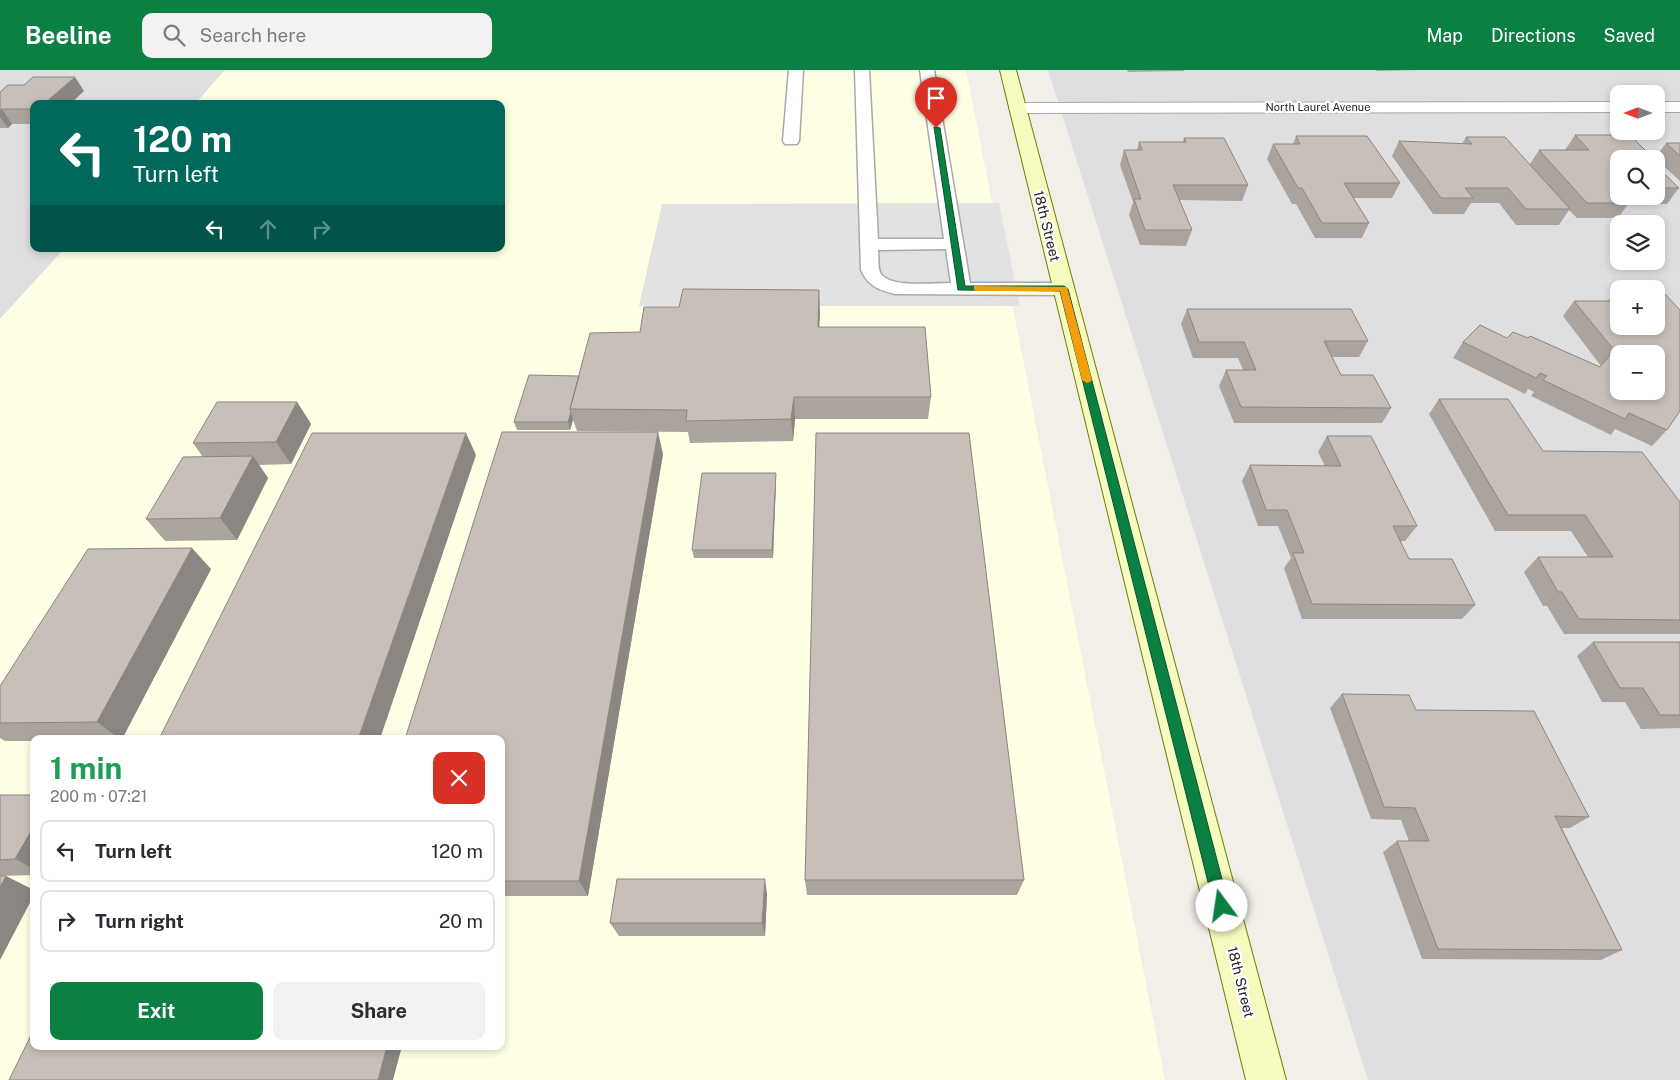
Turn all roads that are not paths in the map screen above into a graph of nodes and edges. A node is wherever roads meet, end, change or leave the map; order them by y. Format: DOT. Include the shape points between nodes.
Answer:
graph roads {
  1 [pos="796,70"];
  2 [pos="862,70"];
  3 [pos="927,70"];
  4 [pos="1008,70"];
  5 [pos="1610,107"];
  6 [pos="1665,107"];
  7 [pos="1680,107"];
  8 [pos="1018,108"];
  9 [pos="791,141"];
  10 [pos="954,244"];
  11 [pos="869,246"];
  12 [pos="961,288"];
  13 [pos="1064,289"];
  14 [pos="1266,1080"];
  1 -- 9 [label="lane"];
  2 -- 11 [label="lane"];
  3 -- 10 [label="lane"];
  4 -- 8 [label="main road, 18th Street"];
  5 -- 8 [label="street, North Laurel Avenue"];
  6 -- 7 [label="street"];
  8 -- 13 [label="main road, 18th Street"];
  10 -- 11 [label="lane"];
  10 -- 12 [label="lane"];
  11 -- 12 [label="lane" via="870,270 874,280 884,286"];
  12 -- 13 [label="lane"];
  13 -- 14 [label="main road, 18th Street"];
}
